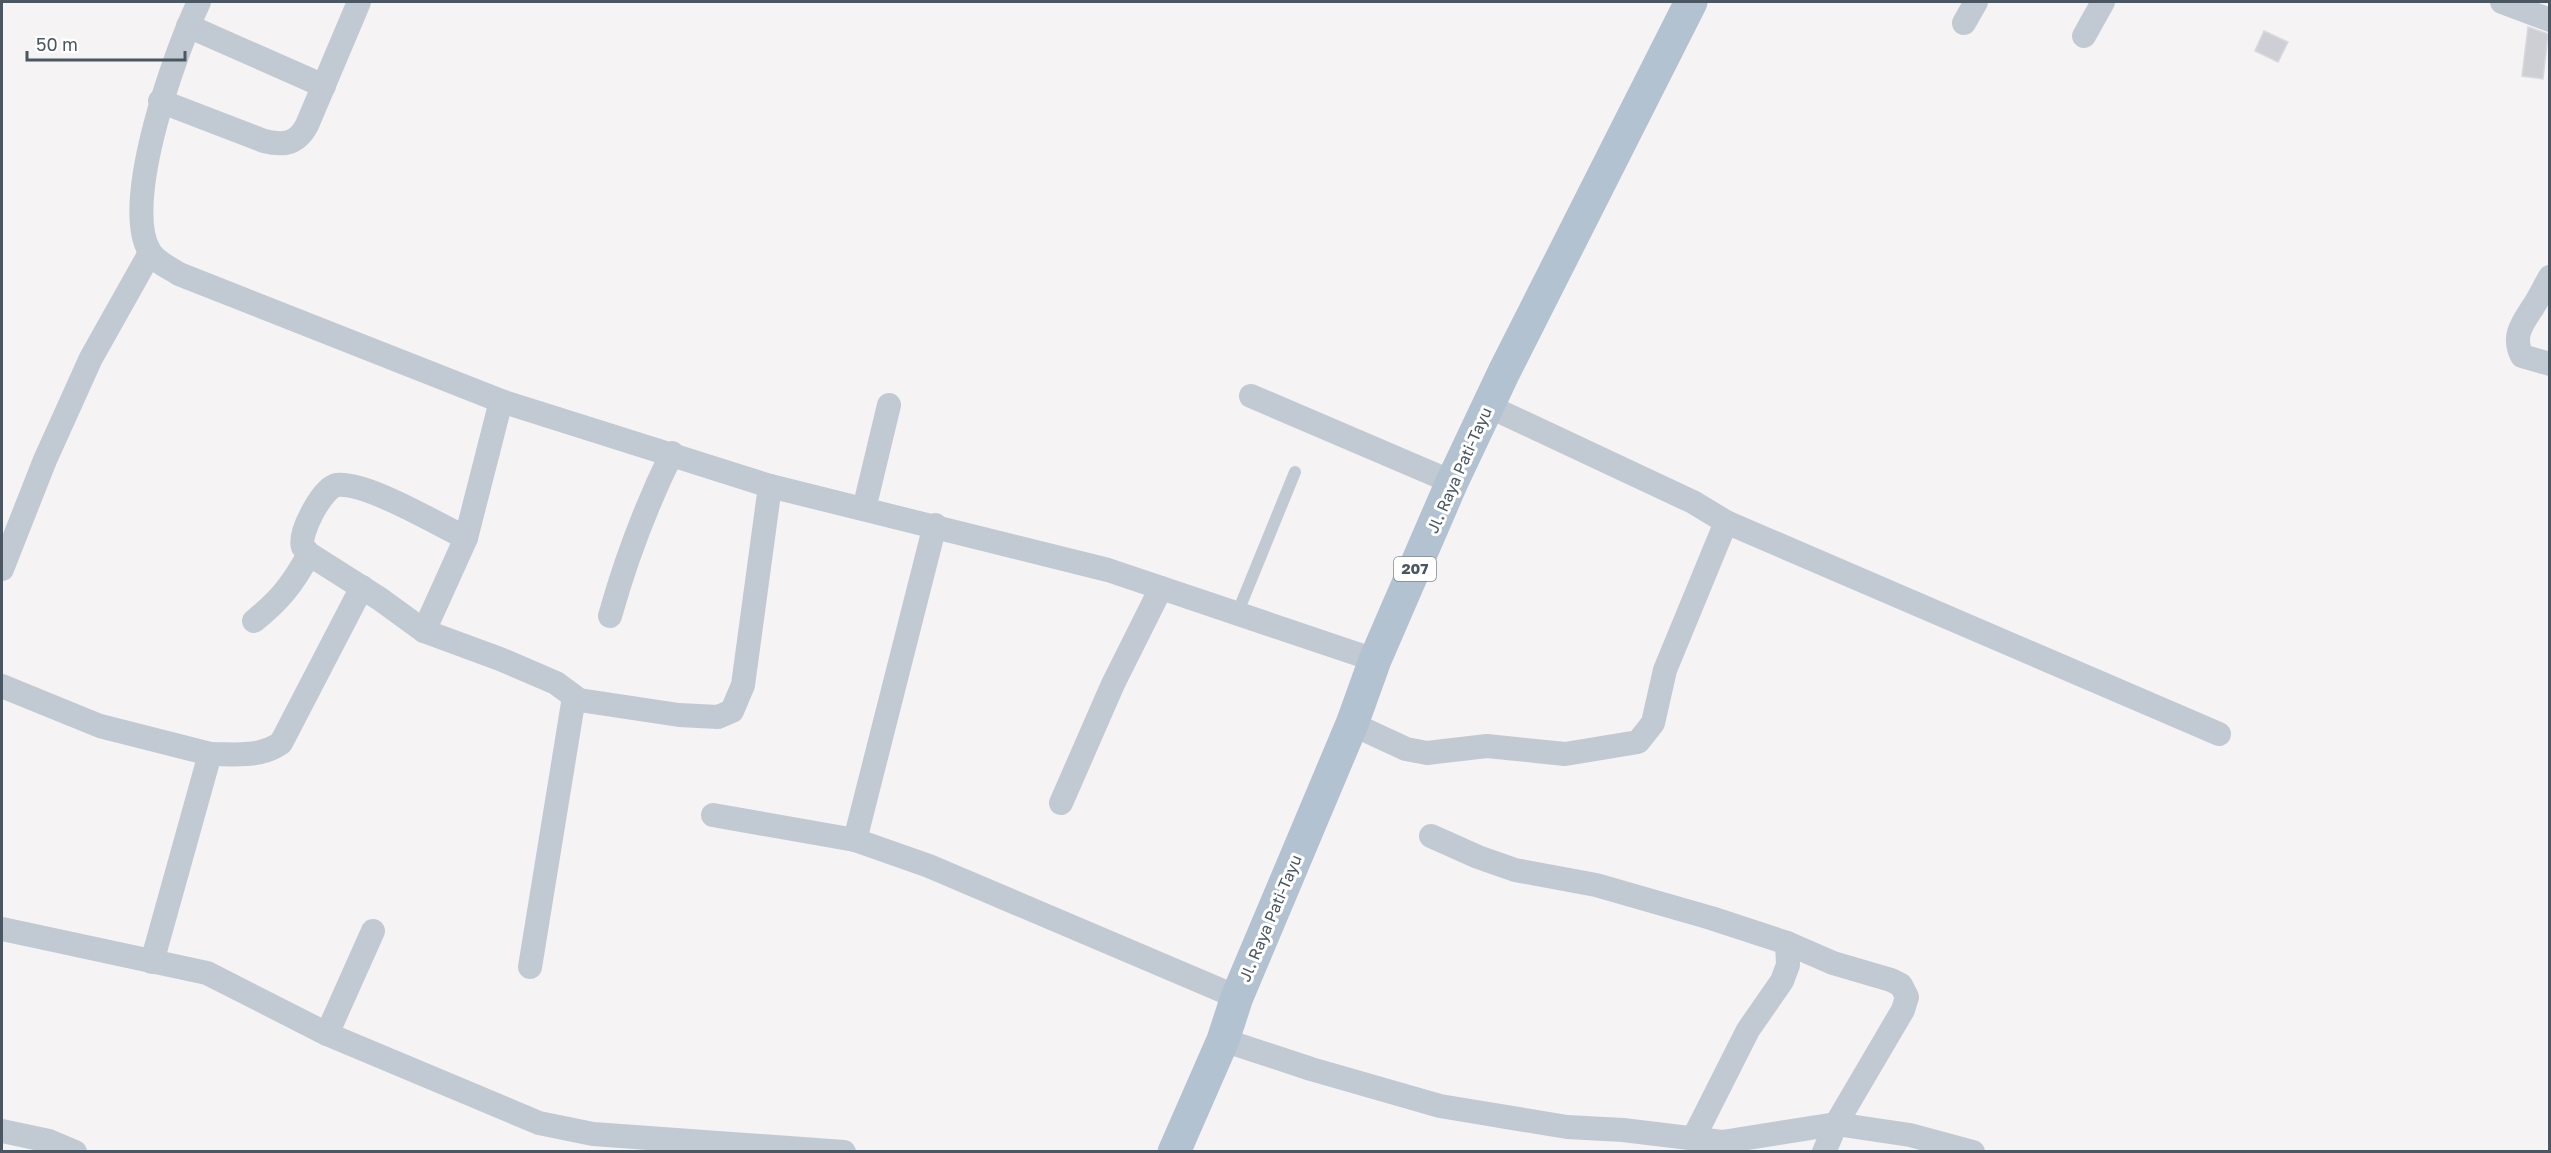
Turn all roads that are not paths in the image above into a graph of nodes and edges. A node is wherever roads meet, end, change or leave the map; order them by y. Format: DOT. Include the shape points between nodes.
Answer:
graph roads {
  1 [pos="199,2"];
  2 [pos="359,2"];
  3 [pos="1691,2"];
  4 [pos="2103,2"];
  5 [pos="2503,2"];
  6 [pos="2550,20"];
  7 [pos="188,26"];
  8 [pos="2084,36"];
  9 [pos="324,86"];
  10 [pos="160,101"];
  11 [pos="150,253"];
  12 [pos="2550,277"];
  13 [pos="2550,364"];
  14 [pos="1251,396"];
  15 [pos="501,401"];
  16 [pos="888,405"];
  17 [pos="1488,406"];
  18 [pos="672,453"];
  19 [pos="1295,472"];
  20 [pos="1452,482"];
  21 [pos="770,486"];
  22 [pos="864,509"];
  23 [pos="1726,522"];
  24 [pos="935,525"];
  25 [pos="466,538"];
  26 [pos="309,554"];
  27 [pos="2,568"];
  28 [pos="362,587"];
  29 [pos="1161,588"];
  30 [pos="1237,614"];
  31 [pos="610,616"];
  32 [pos="254,621"];
  33 [pos="424,631"];
  34 [pos="1375,660"];
  35 [pos="2,686"];
  36 [pos="574,697"];
  37 [pos="1352,724"];
  38 [pos="2219,734"];
  39 [pos="210,754"];
  40 [pos="1061,803"];
  41 [pos="713,814"];
  42 [pos="1431,836"];
  43 [pos="855,840"];
  44 [pos="2,929"];
  45 [pos="373,931"];
  46 [pos="1787,943"];
  47 [pos="152,962"];
  48 [pos="530,967"];
  49 [pos="1237,997"];
  50 [pos="327,1034"];
  51 [pos="1223,1040"];
  52 [pos="1836,1124"];
  53 [pos="2,1131"];
  54 [pos="1693,1139"];
  55 [pos="573,1142"];
  56 [pos="716,1148"];
  57 [pos="75,1152"];
  58 [pos="844,1152"];
  59 [pos="1174,1152"];
  60 [pos="1824,1152"];
  61 [pos="1973,1152"];
  1 -- 7 [label="street"];
  2 -- 9 [label="street"];
  3 -- 17 [label="main road, Jl. Raya Pati-Tayu / 207"];
  4 -- 8 [label="street"];
  5 -- 6 [label="street"];
  7 -- 9 [label="street"];
  7 -- 10 [label="street"];
  9 -- 10 [label="street" via="301,136 291,143 264,141"];
  10 -- 11 [label="street" via="142,201 144,238"];
  11 -- 15 [label="street" via="179,274"];
  11 -- 27 [label="street" via="91,358"];
  12 -- 13 [label="street" via="2520,326 2518,336 2522,356"];
  14 -- 20 [label="street"];
  15 -- 18 [label="street"];
  15 -- 25 [label="street"];
  16 -- 22 [label="street"];
  17 -- 20 [label="main road, Jl. Raya Pati-Tayu / 207"];
  17 -- 23 [label="street" via="1693,502"];
  18 -- 21 [label="street"];
  18 -- 31 [label="street" via="635,534"];
  19 -- 30 [label="lane"];
  20 -- 34 [label="main road, Jl. Raya Pati-Tayu / 207"];
  21 -- 22 [label="street"];
  21 -- 36 [label="street" via="743,685 732,711 718,717 679,715"];
  22 -- 24 [label="street"];
  23 -- 37 [label="street" via="1665,670 1653,723 1638,742 1565,754 1487,746 1427,753 1406,749"];
  23 -- 38 [label="street"];
  24 -- 29 [label="street" via="1108,570"];
  24 -- 43 [label="street"];
  25 -- 26 [label="street" via="367,490 337,486 326,491 304,530 303,547"];
  25 -- 33 [label="street"];
  26 -- 28 [label="street"];
  26 -- 32 [label="street" via="285,595"];
  28 -- 33 [label="street"];
  28 -- 39 [label="street" via="281,743 268,752"];
  29 -- 30 [label="street"];
  29 -- 40 [label="street" via="1113,684"];
  30 -- 34 [label="street"];
  33 -- 36 [label="street" via="556,683"];
  34 -- 37 [label="main road, Jl. Raya Pati-Tayu / 207"];
  35 -- 39 [label="street" via="100,726"];
  36 -- 48 [label="street"];
  37 -- 49 [label="main road, Jl. Raya Pati-Tayu / 207"];
  39 -- 47 [label="street"];
  41 -- 43 [label="street"];
  42 -- 46 [label="street" via="1515,870 1596,885"];
  43 -- 49 [label="street" via="929,866"];
  44 -- 47 [label="street"];
  45 -- 50 [label="street"];
  46 -- 52 [label="street" via="1833,963 1891,980 1908,997"];
  46 -- 54 [label="street" via="1788,965 1782,981 1748,1030"];
  47 -- 50 [label="street" via="207,973"];
  49 -- 51 [label="main road, Jl. Raya Pati-Tayu / 207"];
  50 -- 55 [label="street" via="539,1123"];
  51 -- 54 [label="street" via="1440,1106 1567,1127"];
  51 -- 59 [label="main road, Jl. Raya Pati-Tayu / 207"];
  52 -- 54 [label="street" via="1722,1142"];
  52 -- 60 [label="street"];
  52 -- 61 [label="street" via="1910,1134"];
  53 -- 57 [label="street" via="49,1141"];
  55 -- 56 [label="street"];
  56 -- 58 [label="street" via="749,1144"];
}
